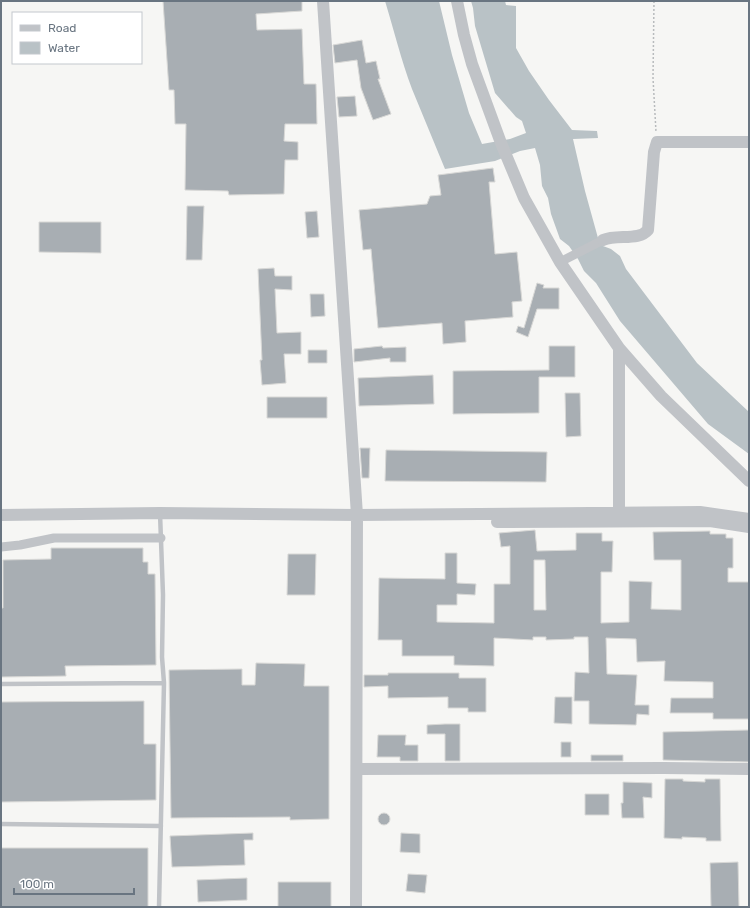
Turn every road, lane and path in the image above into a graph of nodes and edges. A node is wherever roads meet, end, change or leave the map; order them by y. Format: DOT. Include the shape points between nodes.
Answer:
graph roads {
  1 [pos="323,1"];
  2 [pos="457,1"];
  3 [pos="654,1"];
  4 [pos="657,142"];
  5 [pos="749,142"];
  6 [pos="603,240"];
  7 [pos="565,259"];
  8 [pos="619,348"];
  9 [pos="749,481"];
  10 [pos="619,512"];
  11 [pos="1,515"];
  12 [pos="160,517"];
  13 [pos="357,519"];
  14 [pos="749,519"];
  15 [pos="1,520"];
  16 [pos="749,527"];
  17 [pos="161,538"];
  18 [pos="1,546"];
  19 [pos="164,683"];
  20 [pos="1,684"];
  21 [pos="749,769"];
  22 [pos="357,770"];
  23 [pos="1,824"];
  24 [pos="161,826"];
  25 [pos="159,907"];
  26 [pos="356,907"];
  1 -- 13 [label="street"];
  2 -- 7 [label="street" via="472,64 524,198"];
  3 -- 4 [label="path" via="653,78"];
  4 -- 5 [label="street"];
  4 -- 6 [label="street" via="648,230 638,236 610,237"];
  6 -- 7 [label="street"];
  7 -- 8 [label="street"];
  8 -- 9 [label="street" via="661,396"];
  8 -- 10 [label="street"];
  10 -- 13 [label="street"];
  10 -- 14 [label="street" via="700,512"];
  11 -- 12 [label="street"];
  12 -- 13 [label="street"];
  12 -- 15 [label="street"];
  12 -- 17 [label="lane"];
  13 -- 16 [label="street" via="710,521"];
  13 -- 22 [label="street"];
  17 -- 18 [label="street" via="54,538"];
  17 -- 19 [label="lane"];
  19 -- 20 [label="lane"];
  19 -- 24 [label="lane"];
  21 -- 22 [label="street"];
  22 -- 26 [label="street"];
  23 -- 24 [label="lane"];
  24 -- 25 [label="lane"];
}
